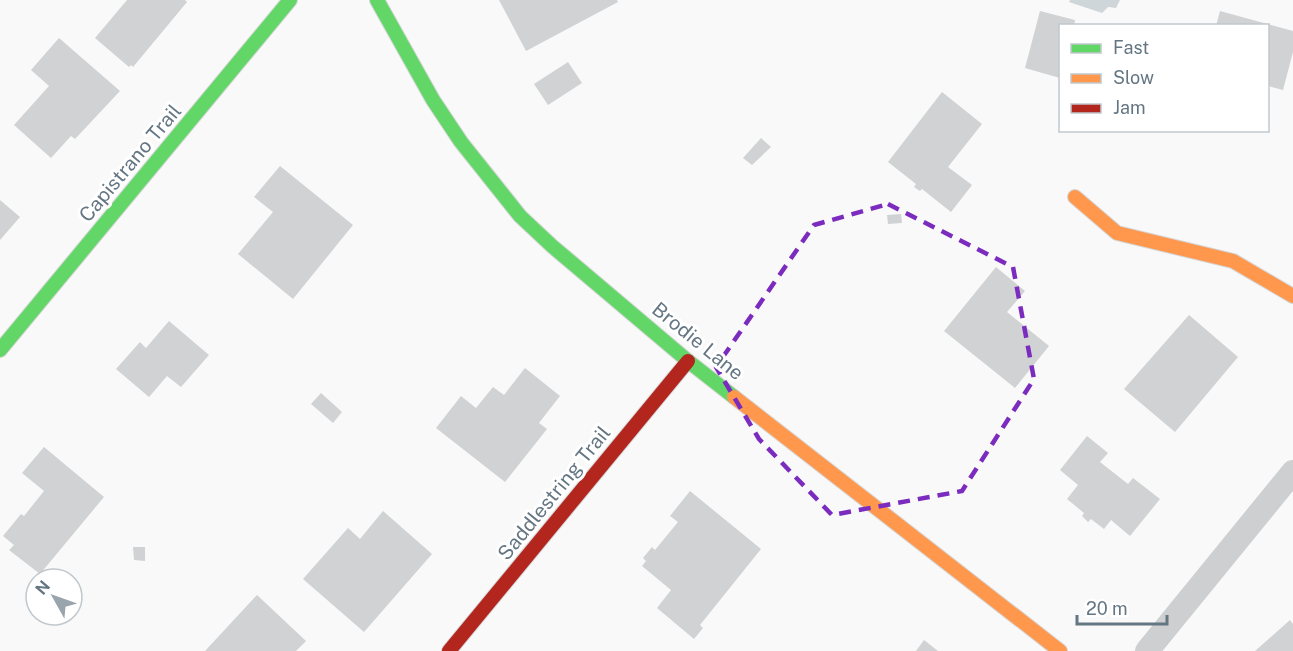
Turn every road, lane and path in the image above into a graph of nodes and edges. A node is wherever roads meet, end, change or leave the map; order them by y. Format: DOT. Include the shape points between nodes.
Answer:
graph roads {
  1 [pos="290,0"];
  2 [pos="377,0"];
  3 [pos="1075,197"];
  4 [pos="1293,296"];
  5 [pos="0,350"];
  6 [pos="688,361"];
  7 [pos="1293,472"];
  8 [pos="449,651"];
  9 [pos="1060,651"];
  10 [pos="1148,651"];
  1 -- 5 [label="street, Capistrano Trail"];
  2 -- 6 [label="street, Brodie Lane" via="433,100 520,216"];
  3 -- 4 [label="street" via="1118,233 1233,261"];
  6 -- 8 [label="street, Saddlestring Trail"];
  6 -- 9 [label="street, Brodie Lane"];
  7 -- 10 [label="street"];
}
